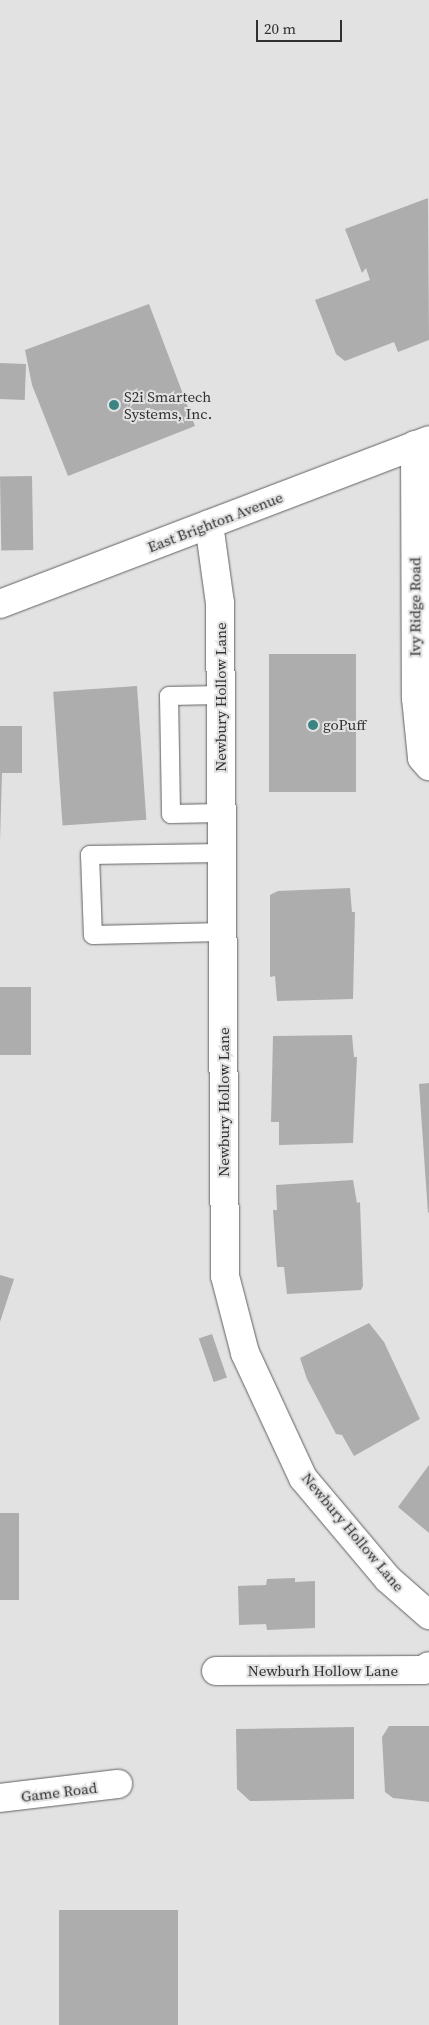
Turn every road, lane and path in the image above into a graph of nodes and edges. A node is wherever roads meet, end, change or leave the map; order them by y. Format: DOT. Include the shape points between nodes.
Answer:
graph roads {
  1 [pos="422,442"];
  2 [pos="209,524"];
  3 [pos="0,604"];
  4 [pos="221,695"];
  5 [pos="429,766"];
  6 [pos="222,813"];
  7 [pos="222,854"];
  8 [pos="223,932"];
  9 [pos="429,1615"];
  10 [pos="429,1666"];
  11 [pos="216,1671"];
  12 [pos="118,1784"];
  13 [pos="0,1798"];
  1 -- 2 [label="street, East Brighton Avenue"];
  1 -- 5 [label="street, Ivy Ridge Road" via="416,698 422,758"];
  2 -- 3 [label="street, East Brighton Avenue"];
  2 -- 4 [label="street, Newbury Hollow Lane" via="220,603"];
  4 -- 6 [label="street, Newbury Hollow Lane"];
  4 -- 6 [label="lane" via="169,696 171,814"];
  6 -- 7 [label="street, Newbury Hollow Lane"];
  7 -- 8 [label="street, Newbury Hollow Lane"];
  7 -- 8 [label="lane" via="90,855 92,935"];
  8 -- 9 [label="street, Newbury Hollow Lane" via="226,1276 245,1353 303,1478 388,1579"];
  10 -- 11 [label="street, Newburh Hollow Lane" via="424,1670"];
  12 -- 13 [label="street, Game Road"];
}
